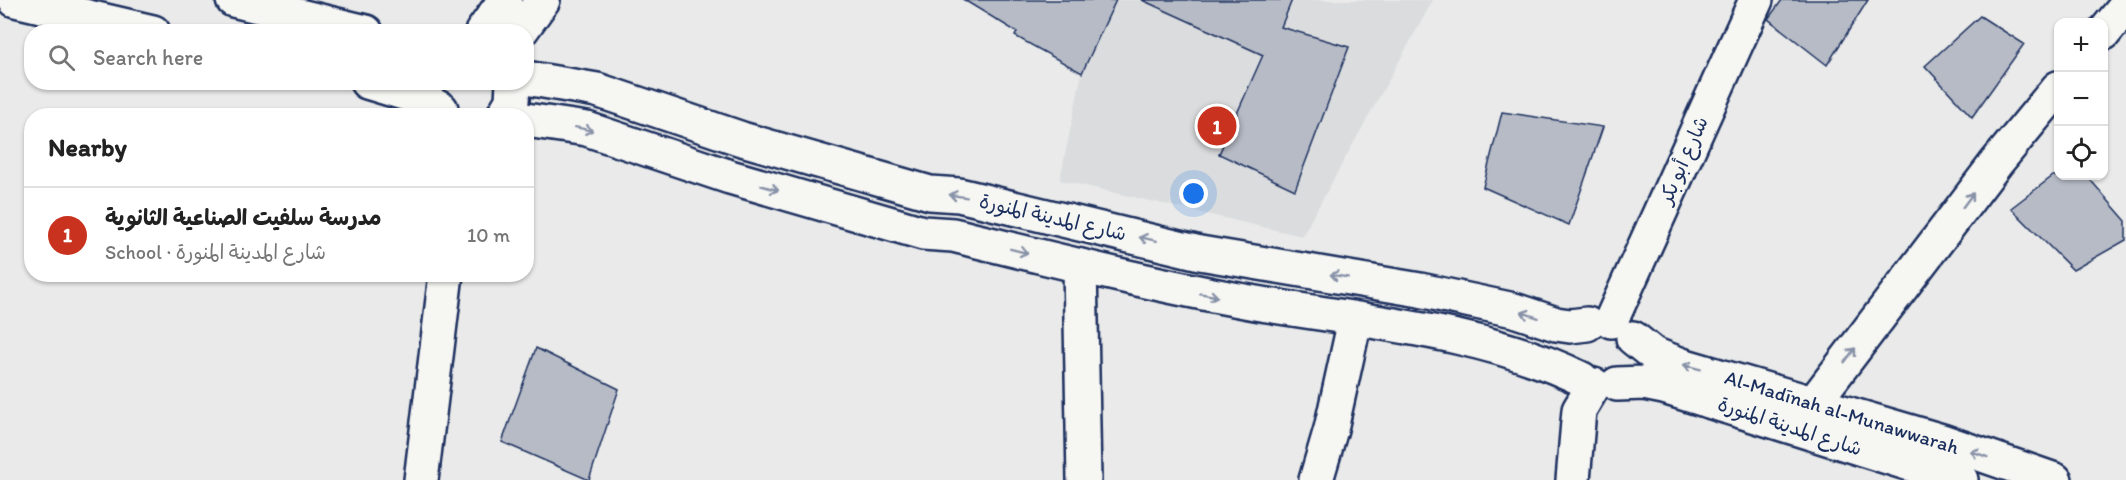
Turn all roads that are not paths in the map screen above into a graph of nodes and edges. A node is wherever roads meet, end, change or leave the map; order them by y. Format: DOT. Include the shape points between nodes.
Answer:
graph roads {
  1 [pos="15,0"];
  2 [pos="233,0"];
  3 [pos="505,0"];
  4 [pos="543,0"];
  5 [pos="1756,0"];
  6 [pos="2126,6"];
  7 [pos="118,24"];
  8 [pos="333,24"];
  9 [pos="488,24"];
  10 [pos="526,24"];
  11 [pos="2108,27"];
  12 [pos="534,79"];
  13 [pos="394,90"];
  14 [pos="513,90"];
  15 [pos="2054,93"];
  16 [pos="441,102"];
  17 [pos="507,108"];
  18 [pos="534,121"];
  19 [pos="1080,266"];
  20 [pos="445,282"];
  21 [pos="1355,320"];
  22 [pos="1610,328"];
  23 [pos="1598,383"];
  24 [pos="1815,402"];
  25 [pos="421,480"];
  26 [pos="1084,480"];
  27 [pos="1316,480"];
  28 [pos="1573,480"];
  29 [pos="1961,480"];
  30 [pos="2055,480"];
  1 -- 7 [label="main road"];
  2 -- 8 [label="main road"];
  3 -- 9 [label="main road"];
  4 -- 10 [label="main road"];
  5 -- 22 [label="main road, شارع أبو بكر"];
  6 -- 11 [label="main road"];
  22 -- 12 [label="main road, شارع المدينة المنورة, one-way" via="1556,324 1459,297 1200,252 959,195 930,193 742,138 597,90"];
  13 -- 16 [label="main road"];
  14 -- 17 [label="main road"];
  24 -- 15 [label="main road, one-way"];
  18 -- 19 [label="main road, شارع المدينة المنورة, one-way" via="587,129 730,177 923,233 953,235"];
  19 -- 21 [label="main road, شارع المدينة المنورة, one-way" via="1191,292"];
  19 -- 26 [label="main road"];
  20 -- 25 [label="main road"];
  21 -- 23 [label="main road, شارع المدينة المنورة" via="1503,350"];
  21 -- 27 [label="main road"];
  22 -- 23 [label="main road" via="1637,350 1636,361 1627,378"];
  22 -- 23 [label="main road" via="1578,331 1570,348 1574,370"];
  24 -- 22 [label="main road, Al-Madīnah al-Munawwarah, one-way" via="1672,361"];
  23 -- 28 [label="main road" via="1578,410"];
  23 -- 29 [label="main road, شارع المدينة المنورة" via="1664,387"];
  30 -- 24 [label="main road, Al-Madīnah al-Munawwarah, one-way"];
}
